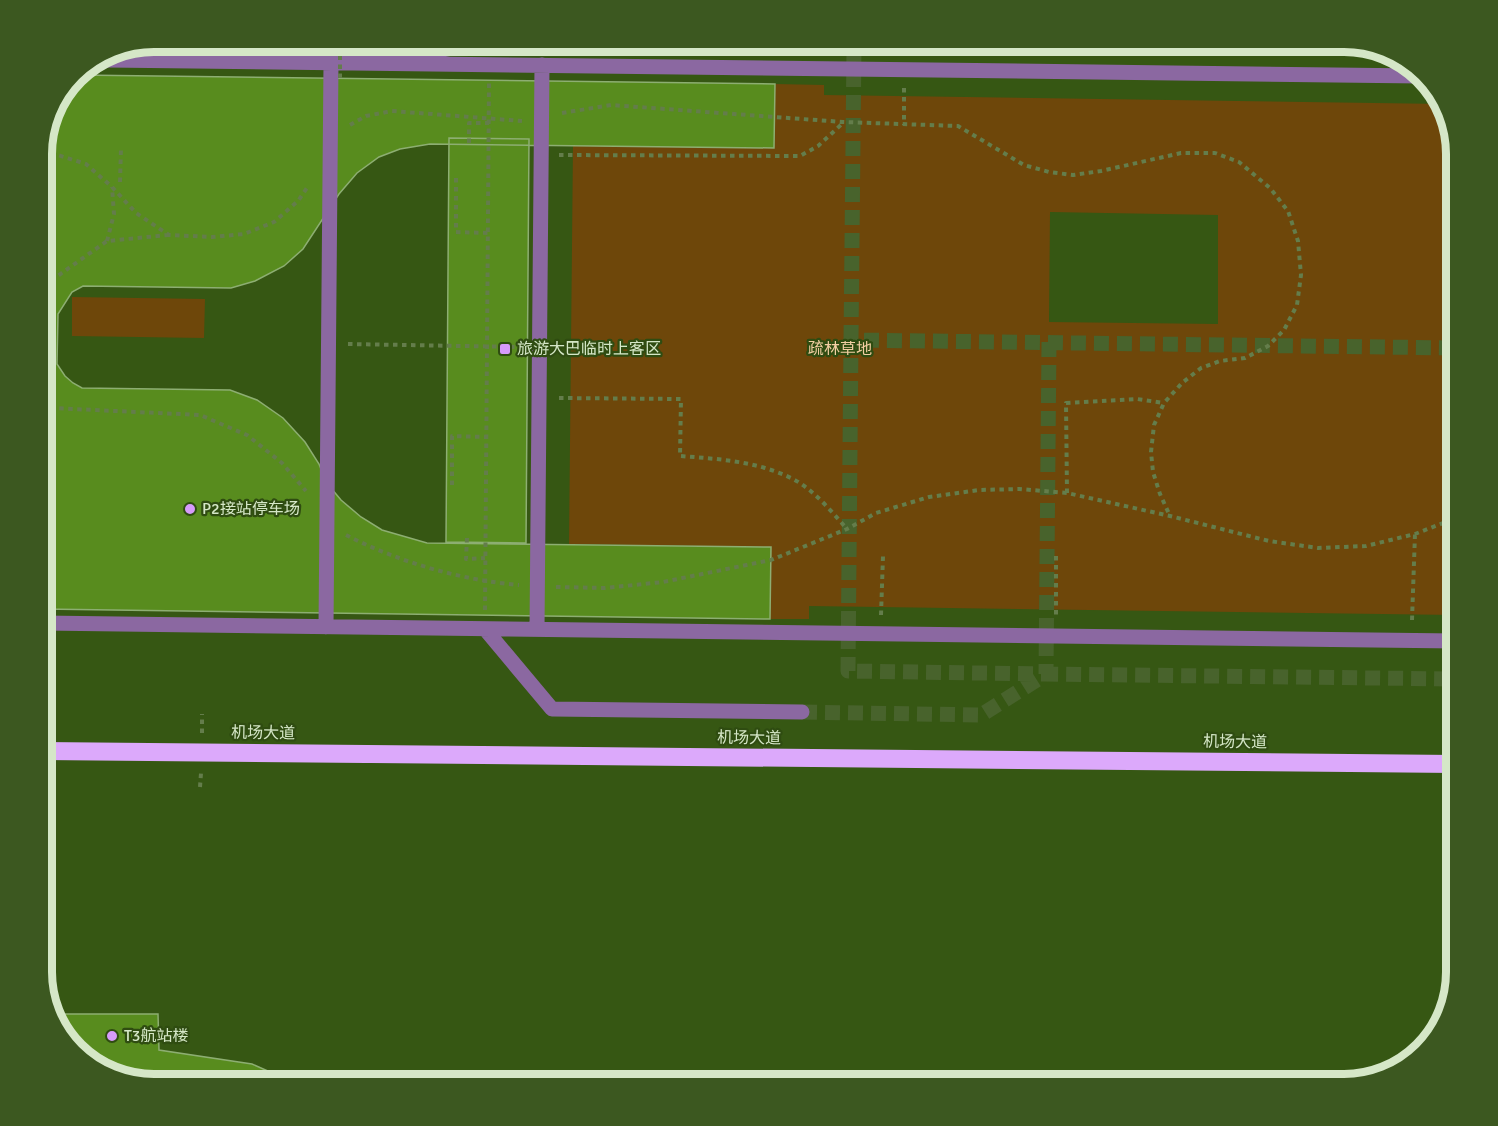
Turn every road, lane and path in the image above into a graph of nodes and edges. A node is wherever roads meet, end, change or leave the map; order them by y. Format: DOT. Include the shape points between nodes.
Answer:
graph roads {
  1 [pos="340,52"];
  2 [pos="117,60"];
  3 [pos="331,63"];
  4 [pos="489,64"];
  5 [pos="542,65"];
  6 [pos="904,69"];
  7 [pos="1408,76"];
  8 [pos="340,78"];
  9 [pos="559,114"];
  10 [pos="527,121"];
  11 [pos="843,122"];
  12 [pos="489,123"];
  13 [pos="904,125"];
  14 [pos="341,130"];
  15 [pos="469,142"];
  16 [pos="121,148"];
  17 [pos="53,154"];
  18 [pos="541,155"];
  19 [pos="313,178"];
  20 [pos="456,178"];
  21 [pos="120,182"];
  22 [pos="112,187"];
  23 [pos="488,233"];
  24 [pos="169,235"];
  25 [pos="108,241"];
  26 [pos="53,279"];
  27 [pos="329,344"];
  28 [pos="487,346"];
  29 [pos="539,347"];
  30 [pos="539,398"];
  31 [pos="1164,403"];
  32 [pos="53,408"];
  33 [pos="486,437"];
  34 [pos="53,460"];
  35 [pos="57,461"];
  36 [pos="452,485"];
  37 [pos="308,493"];
  38 [pos="1067,493"];
  39 [pos="1170,516"];
  40 [pos="1445,522"];
  41 [pos="847,529"];
  42 [pos="338,532"];
  43 [pos="1415,534"];
  44 [pos="467,538"];
  45 [pos="883,556"];
  46 [pos="1056,556"];
  47 [pos="485,558"];
  48 [pos="526,585"];
  49 [pos="547,587"];
  50 [pos="53,622"];
  51 [pos="327,627"];
  52 [pos="485,629"];
  53 [pos="537,630"];
  54 [pos="881,634"];
  55 [pos="1056,636"];
  56 [pos="1412,641"];
  57 [pos="1445,642"];
  58 [pos="802,712"];
  59 [pos="53,751"];
  60 [pos="1445,764"];
  1 -- 8 [label="path, bridge"];
  2 -- 3 [label="lane"];
  3 -- 4 [label="lane"];
  3 -- 27 [label="lane"];
  4 -- 5 [label="lane"];
  4 -- 12 [label="path"];
  5 -- 6 [label="lane"];
  5 -- 18 [label="lane"];
  6 -- 7 [label="lane"];
  6 -- 13 [label="path"];
  9 -- 11 [label="path" via="611,105"];
  10 -- 14 [label="path" via="392,111 366,116"];
  11 -- 13 [label="path"];
  11 -- 18 [label="path" via="818,146 800,156"];
  12 -- 15 [label="path" via="469,123"];
  12 -- 23 [label="path"];
  13 -- 31 [label="path" via="958,126 1024,165 1074,175 1181,153 1215,153 1239,162 1270,188 1288,211 1298,241 1301,275 1297,305 1284,330 1268,346 1245,358 1201,368"];
  16 -- 21 [label="path"];
  17 -- 22 [label="path" via="86,164"];
  18 -- 29 [label="lane"];
  19 -- 24 [label="path" via="298,201 274,222 244,234"];
  20 -- 23 [label="path" via="456,232"];
  22 -- 24 [label="path" via="136,213"];
  22 -- 25 [label="path" via="114,214"];
  23 -- 28 [label="path"];
  24 -- 25 [label="path"];
  25 -- 26 [label="path"];
  27 -- 28 [label="path"];
  27 -- 51 [label="lane"];
  28 -- 29 [label="path"];
  28 -- 33 [label="path"];
  29 -- 30 [label="lane"];
  30 -- 41 [label="path" via="681,399 680,456 757,465 794,480 823,502"];
  30 -- 53 [label="lane"];
  31 -- 38 [label="path" via="1137,399 1066,403"];
  31 -- 39 [label="path" via="1154,425 1151,452 1153,472"];
  32 -- 37 [label="path" via="200,415 247,435 282,463"];
  33 -- 36 [label="path" via="452,436"];
  33 -- 47 [label="path"];
  34 -- 35 [label="path"];
  38 -- 39 [label="path"];
  38 -- 41 [label="path" via="1019,489 928,497 876,513"];
  39 -- 43 [label="path" via="1269,541 1317,548 1366,546"];
  40 -- 43 [label="path"];
  41 -- 49 [label="path" via="771,560 663,582 604,588"];
  42 -- 48 [label="path" via="426,567 495,583"];
  43 -- 56 [label="path"];
  44 -- 47 [label="path" via="466,559"];
  45 -- 54 [label="path"];
  46 -- 55 [label="path"];
  47 -- 52 [label="path"];
  50 -- 51 [label="lane"];
  51 -- 52 [label="lane"];
  52 -- 53 [label="lane"];
  52 -- 58 [label="lane" via="552,710"];
  53 -- 54 [label="lane"];
  54 -- 55 [label="lane"];
  55 -- 56 [label="lane"];
  56 -- 57 [label="lane"];
  59 -- 60 [label="highway, 机场大道"];
}
